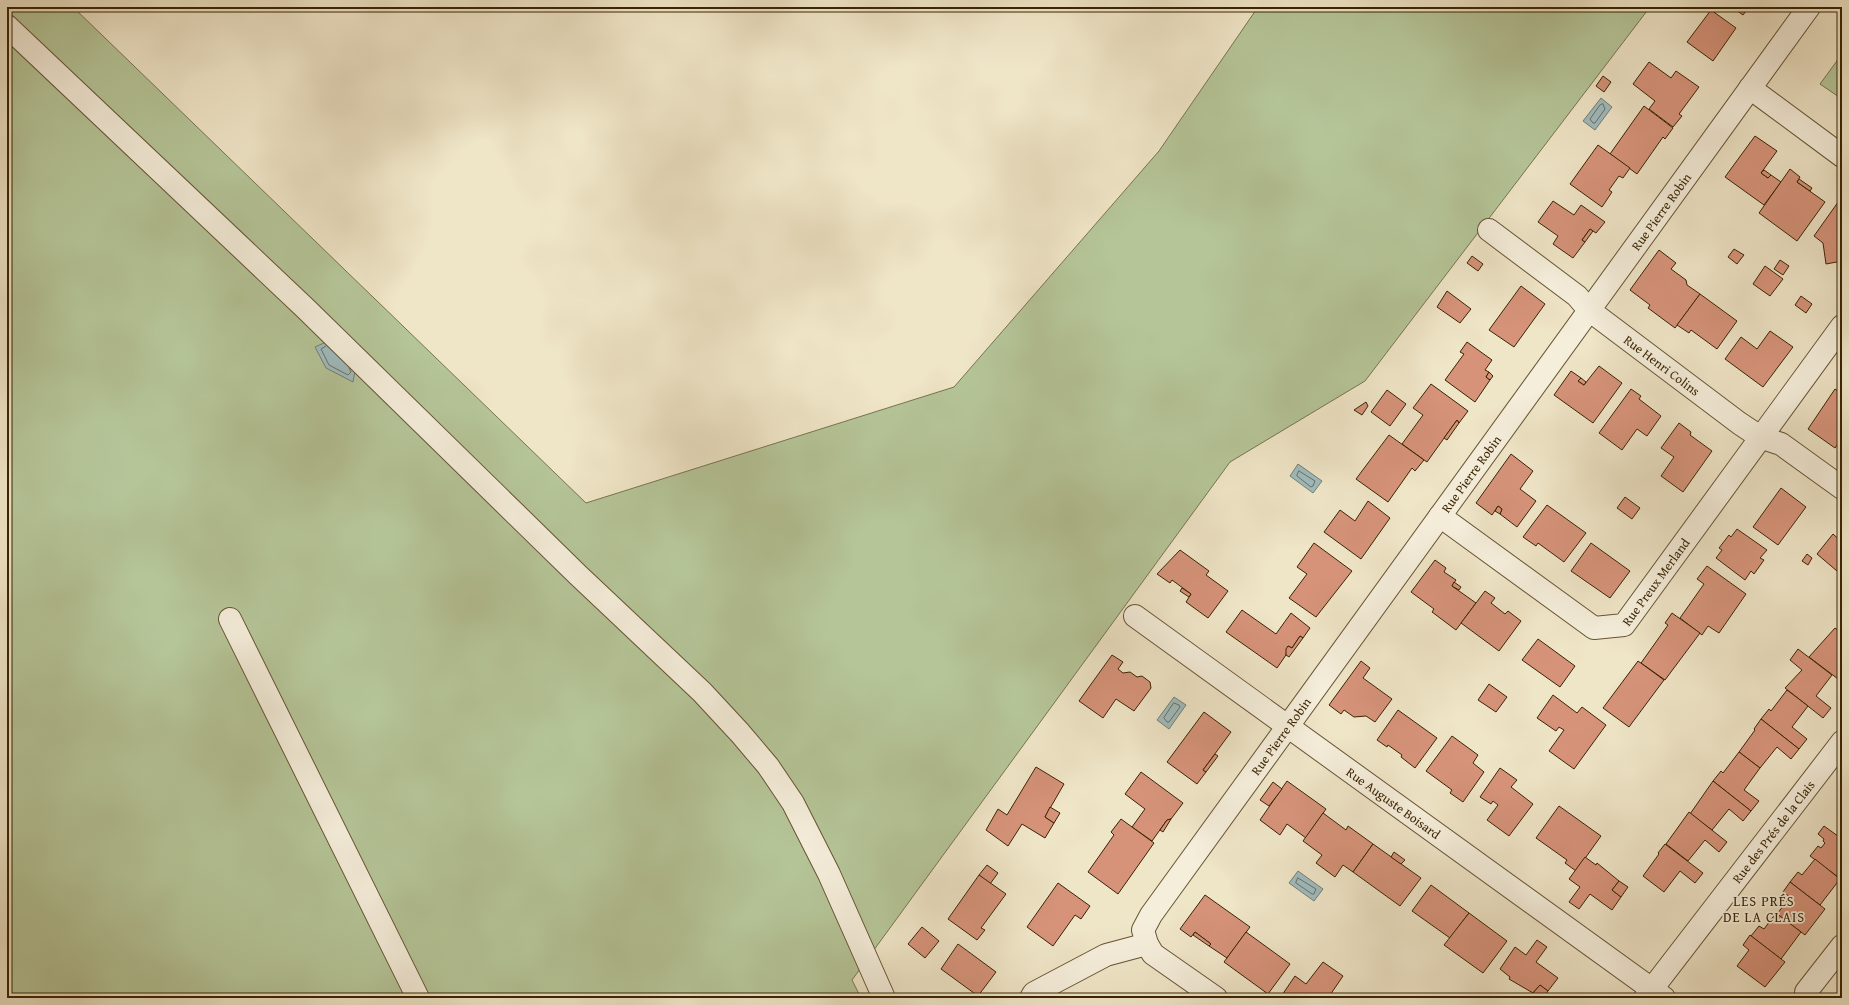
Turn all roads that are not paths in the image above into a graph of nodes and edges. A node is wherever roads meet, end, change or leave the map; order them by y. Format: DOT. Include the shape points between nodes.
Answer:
graph roads {
  1 [pos="1809,7"];
  2 [pos="7,26"];
  3 [pos="1750,88"];
  4 [pos="1842,156"];
  5 [pos="1489,230"];
  6 [pos="1589,310"];
  7 [pos="1842,326"];
  8 [pos="1760,437"];
  9 [pos="1842,488"];
  10 [pos="1440,516"];
  11 [pos="1135,616"];
  12 [pos="230,619"];
  13 [pos="1287,726"];
  14 [pos="1842,742"];
  15 [pos="1146,944"];
  16 [pos="1842,946"];
  17 [pos="1653,995"];
  18 [pos="418,998"];
  19 [pos="884,998"];
  20 [pos="1031,998"];
  21 [pos="1216,998"];
  22 [pos="1806,998"];
  1 -- 3 [label="street, Rue Pierre Robin"];
  2 -- 19 [label="street" via="305,308 578,576 702,692 740,733 768,766 793,803 829,874"];
  3 -- 4 [label="street"];
  3 -- 6 [label="street, Rue Pierre Robin"];
  5 -- 6 [label="street, Rue Henri Colins" via="1577,296"];
  6 -- 8 [label="street, Rue Henri Colins"];
  6 -- 10 [label="street, Rue Pierre Robin"];
  7 -- 8 [label="street, Rue Preux Merland"];
  8 -- 9 [label="street, Rue Henri Colins" via="1781,444"];
  8 -- 10 [label="street, Rue Preux Merland" via="1624,625 1594,628"];
  10 -- 13 [label="street, Rue Pierre Robin"];
  11 -- 13 [label="street, Rue Auguste Boisard"];
  12 -- 18 [label="street"];
  13 -- 15 [label="street, Rue Pierre Robin" via="1151,915 1143,930"];
  13 -- 17 [label="street, Rue Auguste Boisard"];
  14 -- 17 [label="street, Rue des Prés de la Clais"];
  15 -- 20 [label="street" via="1106,955 1034,993"];
  15 -- 21 [label="street" via="1153,954"];
  16 -- 22 [label="street" via="1806,992"];
}
